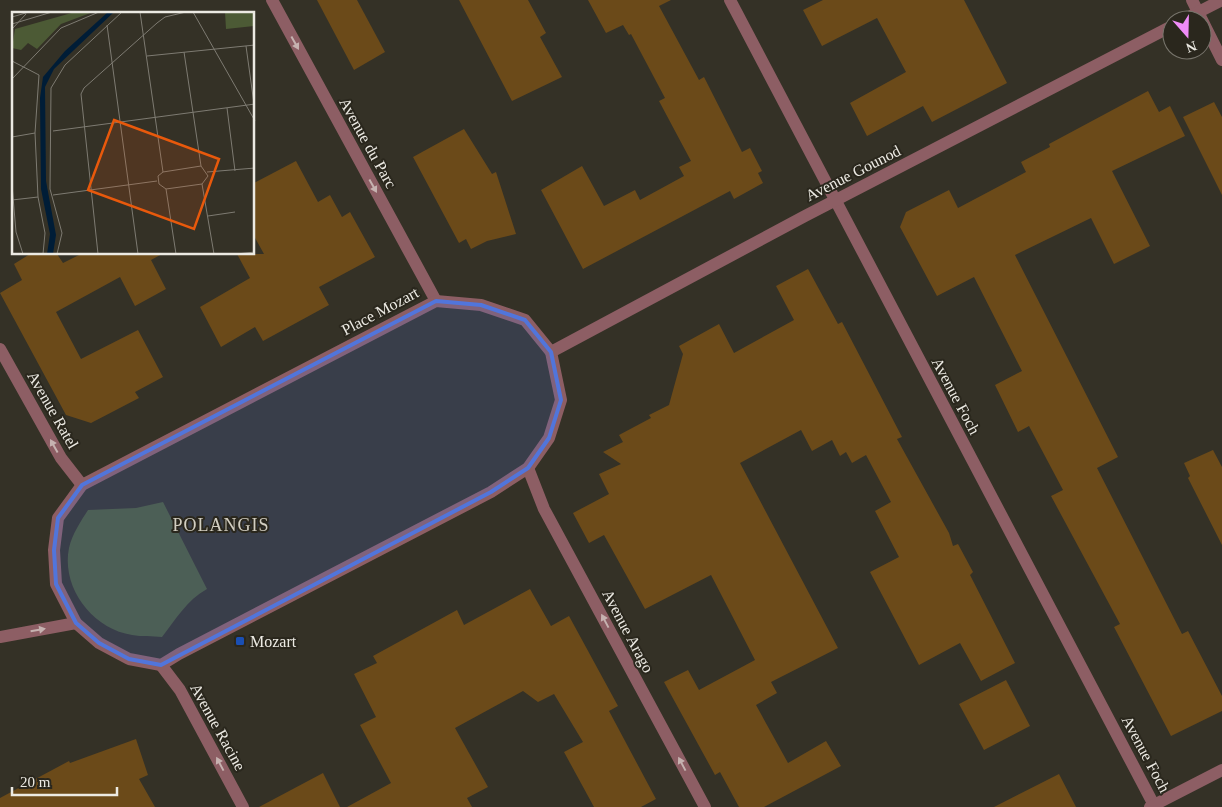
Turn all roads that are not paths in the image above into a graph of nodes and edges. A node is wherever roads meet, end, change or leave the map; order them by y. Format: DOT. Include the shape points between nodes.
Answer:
graph roads {
  1 [pos="272,0"];
  2 [pos="730,0"];
  3 [pos="1222,0"];
  4 [pos="1202,10"];
  5 [pos="1162,31"];
  6 [pos="1212,40"];
  7 [pos="1222,60"];
  8 [pos="836,200"];
  9 [pos="436,301"];
  10 [pos="0,349"];
  11 [pos="551,352"];
  12 [pos="528,468"];
  13 [pos="82,486"];
  14 [pos="76,623"];
  15 [pos="0,637"];
  16 [pos="161,665"];
  17 [pos="1222,770"];
  18 [pos="1153,806"];
  19 [pos="243,807"];
  20 [pos="705,807"];
  1 -- 9 [label="street, Avenue du Parc, one-way"];
  2 -- 8 [label="street, Avenue Foch"];
  3 -- 4 [label="street"];
  5 -- 8 [label="street, Avenue Gounod"];
  6 -- 7 [label="street"];
  8 -- 11 [label="street, Avenue Gounod"];
  8 -- 18 [label="street, Avenue Foch"];
  9 -- 11 [label="street, Place Mozart" via="481,305 525,320"];
  9 -- 13 [label="street, Place Mozart"];
  13 -- 10 [label="street, Avenue Ratel, one-way" via="61,458"];
  11 -- 12 [label="street, Place Mozart" via="561,400 549,438"];
  12 -- 16 [label="street, Place Mozart" via="491,492"];
  20 -- 12 [label="street, Avenue Arago, one-way" via="544,509"];
  13 -- 14 [label="street, Place Mozart" via="58,518 54,550 56,584"];
  15 -- 14 [label="street, one-way"];
  14 -- 16 [label="street, Place Mozart" via="99,643 129,659"];
  19 -- 16 [label="street, Avenue Racine, one-way" via="180,690"];
  17 -- 18 [label="street"];
}
